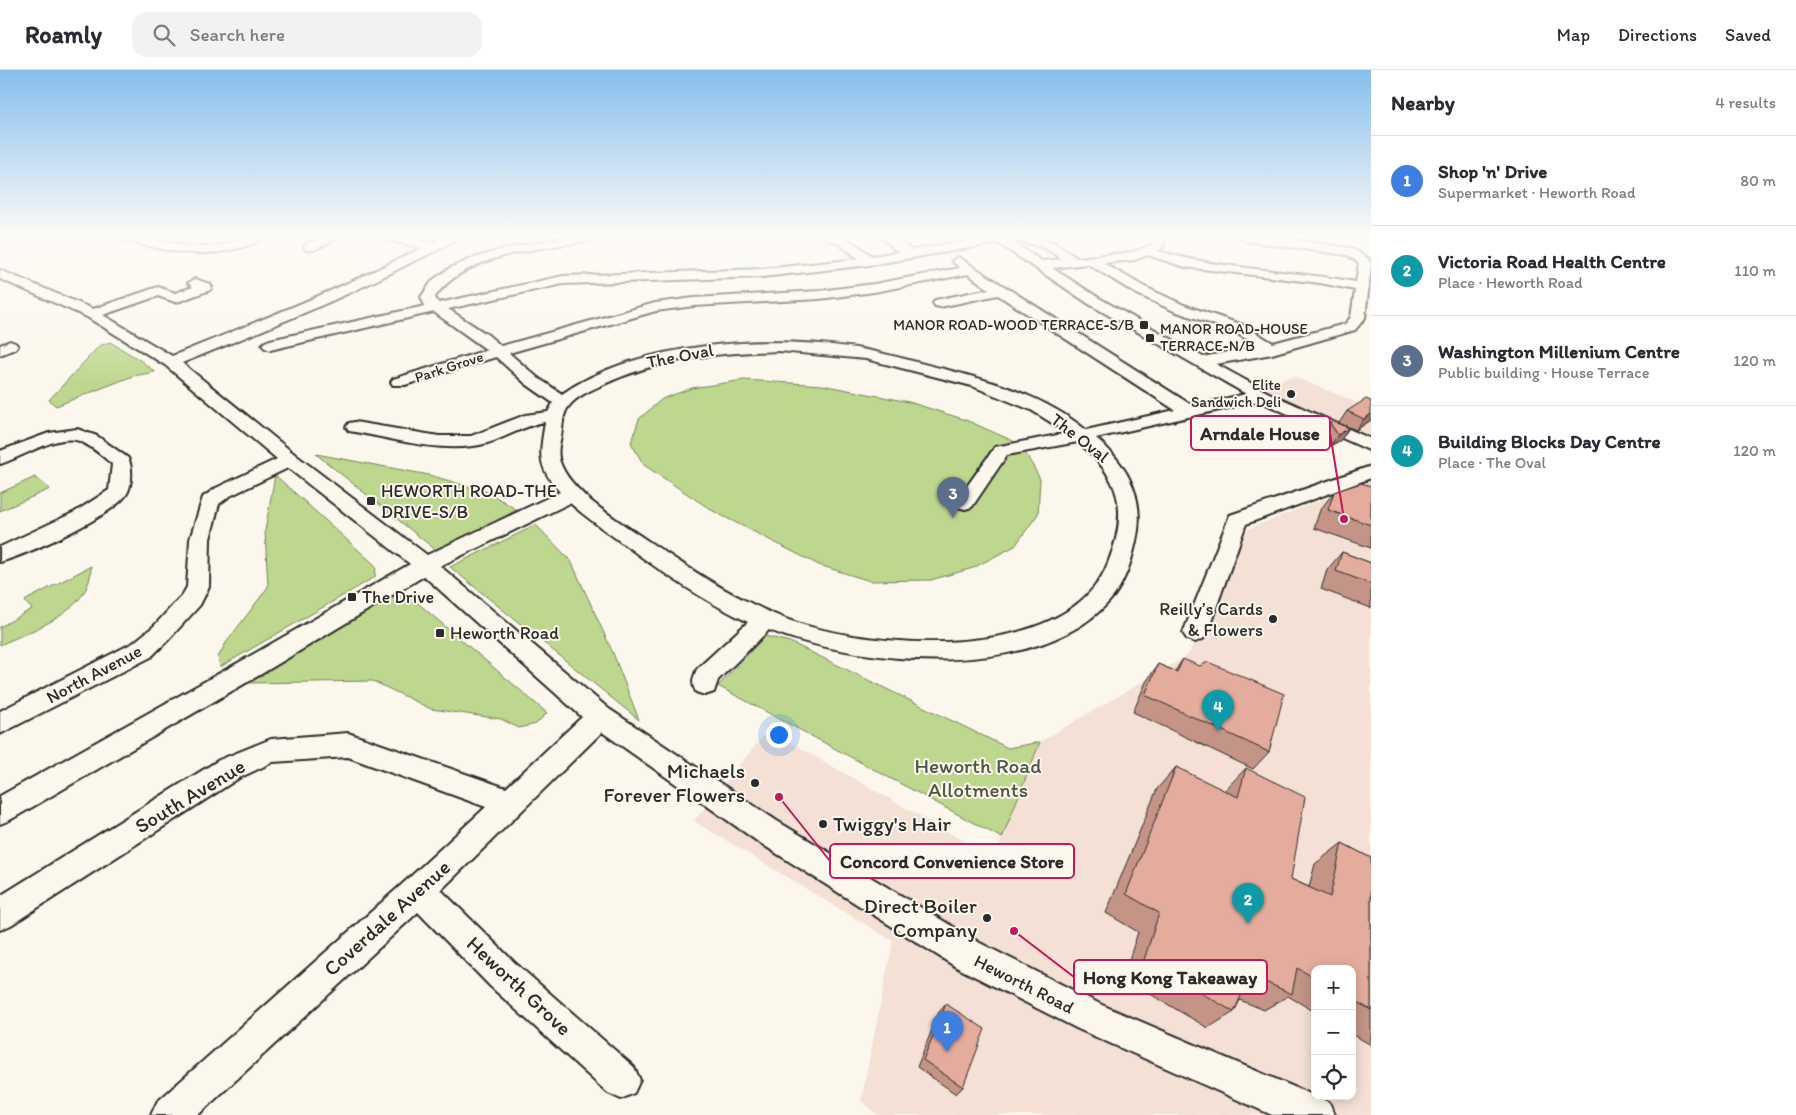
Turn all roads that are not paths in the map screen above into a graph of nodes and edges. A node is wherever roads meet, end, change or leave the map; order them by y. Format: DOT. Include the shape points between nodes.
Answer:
graph roads {
  1 [pos="29,286"];
  2 [pos="203,286"];
  3 [pos="351,286"];
  4 [pos="437,286"];
  5 [pos="537,286"];
  6 [pos="886,286"];
  7 [pos="993,286"];
  8 [pos="1070,286"];
  9 [pos="1132,286"];
  10 [pos="1356,286"];
  11 [pos="1362,287"];
  12 [pos="1000,291"];
  13 [pos="940,303"];
  14 [pos="436,307"];
  15 [pos="292,313"];
  16 [pos="92,314"];
  17 [pos="341,328"];
  18 [pos="270,345"];
  19 [pos="1272,349"];
  20 [pos="499,351"];
  21 [pos="171,362"];
  22 [pos="1201,362"];
  23 [pos="399,382"];
  24 [pos="1261,396"];
  25 [pos="559,409"];
  26 [pos="1190,412"];
  27 [pos="355,427"];
  28 [pos="1082,436"];
  29 [pos="1371,446"];
  30 [pos="0,458"];
  31 [pos="290,460"];
  32 [pos="1371,472"];
  33 [pos="572,494"];
  34 [pos="965,503"];
  35 [pos="0,555"];
  36 [pos="425,564"];
  37 [pos="766,619"];
  38 [pos="1195,633"];
  39 [pos="705,685"];
  40 [pos="600,717"];
  41 [pos="0,723"];
  42 [pos="511,803"];
  43 [pos="0,811"];
  44 [pos="419,890"];
  45 [pos="0,914"];
  46 [pos="620,1080"];
  47 [pos="170,1115"];
  48 [pos="1316,1115"];
  1 -- 16 [label="street, Heworth Road"];
  2 -- 16 [label="street" via="206,287 175,298 158,291"];
  3 -- 15 [label="street"];
  4 -- 14 [label="street" via="430,294 429,302"];
  5 -- 14 [label="street"];
  6 -- 20 [label="street, Park Grove" via="819,295 655,307"];
  7 -- 12 [label="street"];
  8 -- 22 [label="street"];
  9 -- 19 [label="street" via="1179,308 1238,328"];
  10 -- 11 [label="street"];
  11 -- 19 [label="street" via="1358,318 1350,327"];
  12 -- 13 [label="street"];
  12 -- 26 [label="street"];
  14 -- 17 [label="street"];
  14 -- 20 [label="street"];
  15 -- 17 [label="street"];
  15 -- 21 [label="street"];
  16 -- 21 [label="street, Heworth Road"];
  17 -- 18 [label="street"];
  19 -- 22 [label="street"];
  20 -- 23 [label="street, Park Grove"];
  20 -- 25 [label="street"];
  21 -- 31 [label="street, Heworth Road"];
  22 -- 24 [label="street"];
  24 -- 26 [label="street"];
  24 -- 29 [label="street"];
  25 -- 27 [label="street" via="473,440 439,441"];
  25 -- 28 [label="street, The Oval" via="577,392 656,358 716,348 779,346 856,353 986,384 1019,396"];
  25 -- 33 [label="street, The Oval" via="549,450 551,465"];
  26 -- 28 [label="street"];
  28 -- 34 [label="street" via="1001,451"];
  28 -- 37 [label="street, The Oval" via="1113,464 1120,475 1130,497 1131,518 1114,576 1104,592 1081,614 1044,633 1008,645 920,650 844,642 802,633"];
  30 -- 35 [label="street" via="55,438 74,435 85,436 121,462 119,490 114,497"];
  31 -- 36 [label="street, Heworth Road"];
  31 -- 41 [label="street, North Avenue" via="223,492 210,502 200,539 198,587 192,599 162,632 142,650"];
  32 -- 38 [label="street" via="1237,520"];
  33 -- 36 [label="street"];
  33 -- 37 [label="street, The Oval" via="663,562"];
  36 -- 40 [label="street, Heworth Road"];
  36 -- 43 [label="street"];
  37 -- 39 [label="street" via="706,676"];
  40 -- 42 [label="street, Coverdale Avenue"];
  40 -- 48 [label="street, Heworth Road" via="767,831 968,955 1090,1018"];
  42 -- 44 [label="street, Coverdale Avenue"];
  42 -- 45 [label="street, South Avenue" via="348,745 271,752 229,769"];
  44 -- 46 [label="street, Heworth Grove" via="502,974"];
  44 -- 47 [label="street, Coverdale Avenue"];
}
